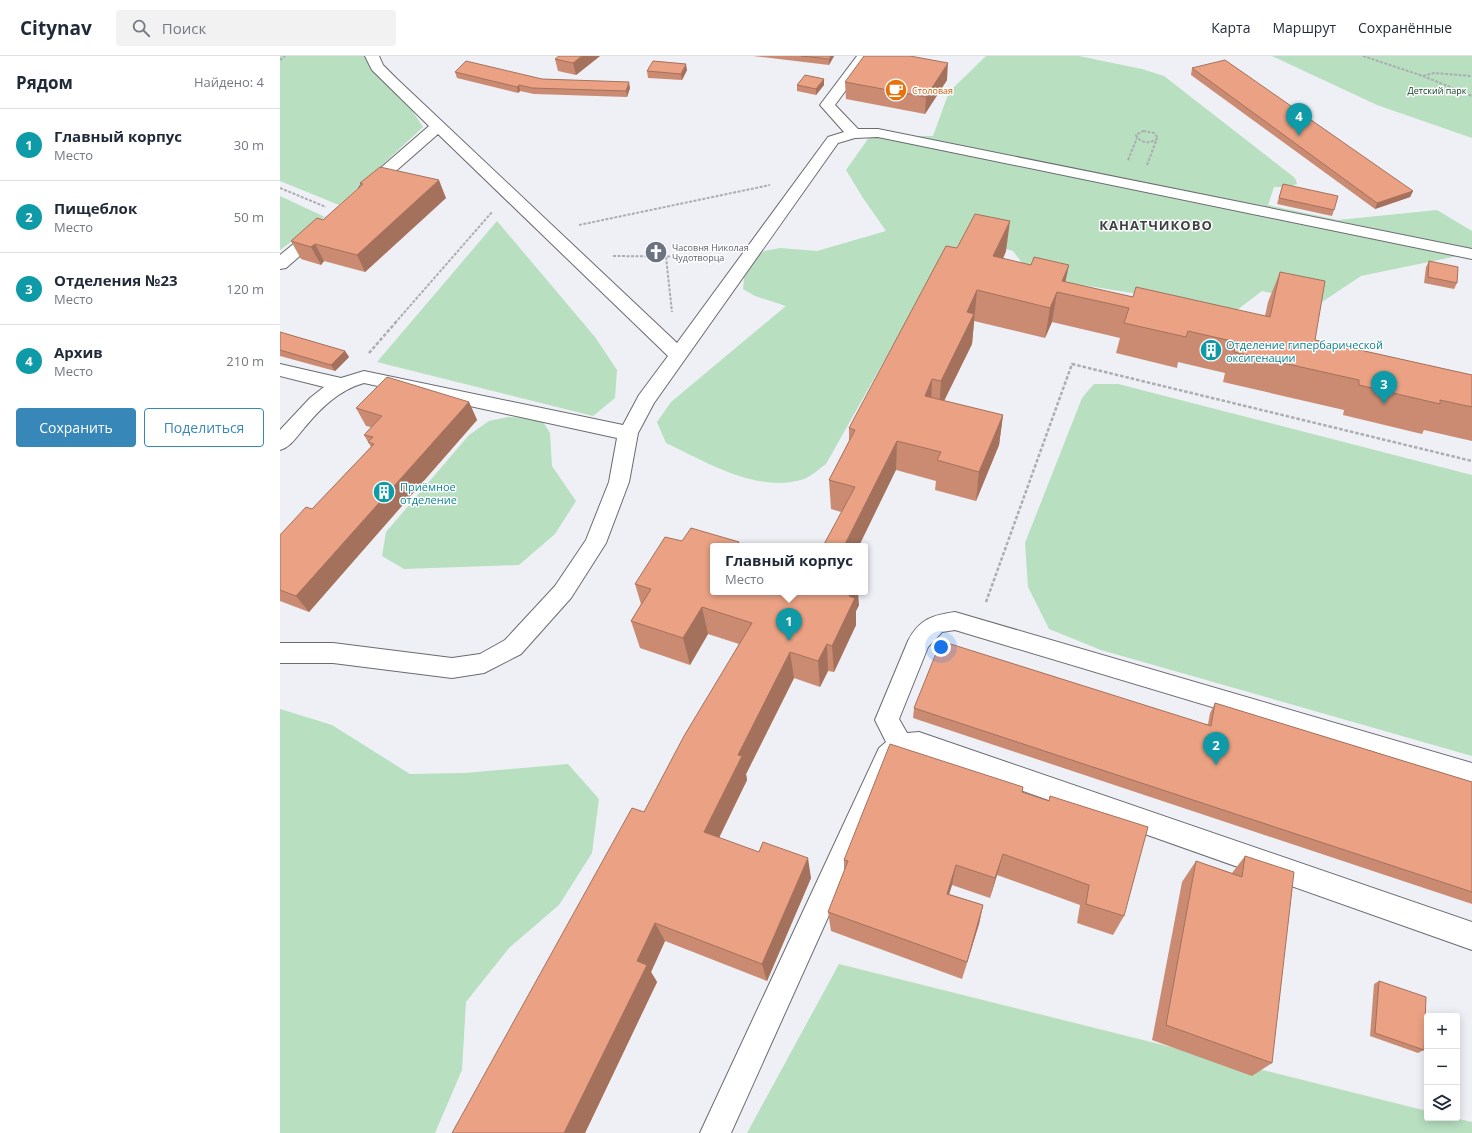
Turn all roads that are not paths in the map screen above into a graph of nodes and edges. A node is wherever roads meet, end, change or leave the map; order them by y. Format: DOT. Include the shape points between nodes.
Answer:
graph roads {
  1 [pos="372,56"];
  2 [pos="864,56"];
  3 [pos="438,126"];
  4 [pos="854,134"];
  5 [pos="356,197"];
  6 [pos="339,213"];
  7 [pos="1472,254"];
  8 [pos="280,264"];
  9 [pos="678,355"];
  10 [pos="280,370"];
  11 [pos="341,384"];
  12 [pos="628,434"];
  13 [pos="280,443"];
  14 [pos="280,653"];
  15 [pos="900,744"];
  16 [pos="1472,774"];
  17 [pos="1472,936"];
  18 [pos="715,1133"];
  1 -- 3 [label="lane" via="377,67"];
  2 -- 4 [label="lane" via="827,105"];
  3 -- 5 [label="lane"];
  3 -- 9 [label="lane"];
  4 -- 7 [label="lane" via="878,133"];
  4 -- 9 [label="lane" via="833,140"];
  6 -- 8 [label="lane"];
  9 -- 12 [label="lane" via="646,400"];
  10 -- 11 [label="lane"];
  11 -- 12 [label="lane" via="364,377"];
  11 -- 13 [label="lane" via="322,397"];
  12 -- 14 [label="lane" via="619,482 595,543 563,592 513,647 484,663 452,668 333,653"];
  15 -- 16 [label="lane" via="887,720 919,641 936,624 955,621"];
  15 -- 17 [label="lane" via="919,743"];
  15 -- 18 [label="lane" via="888,756"];
}
